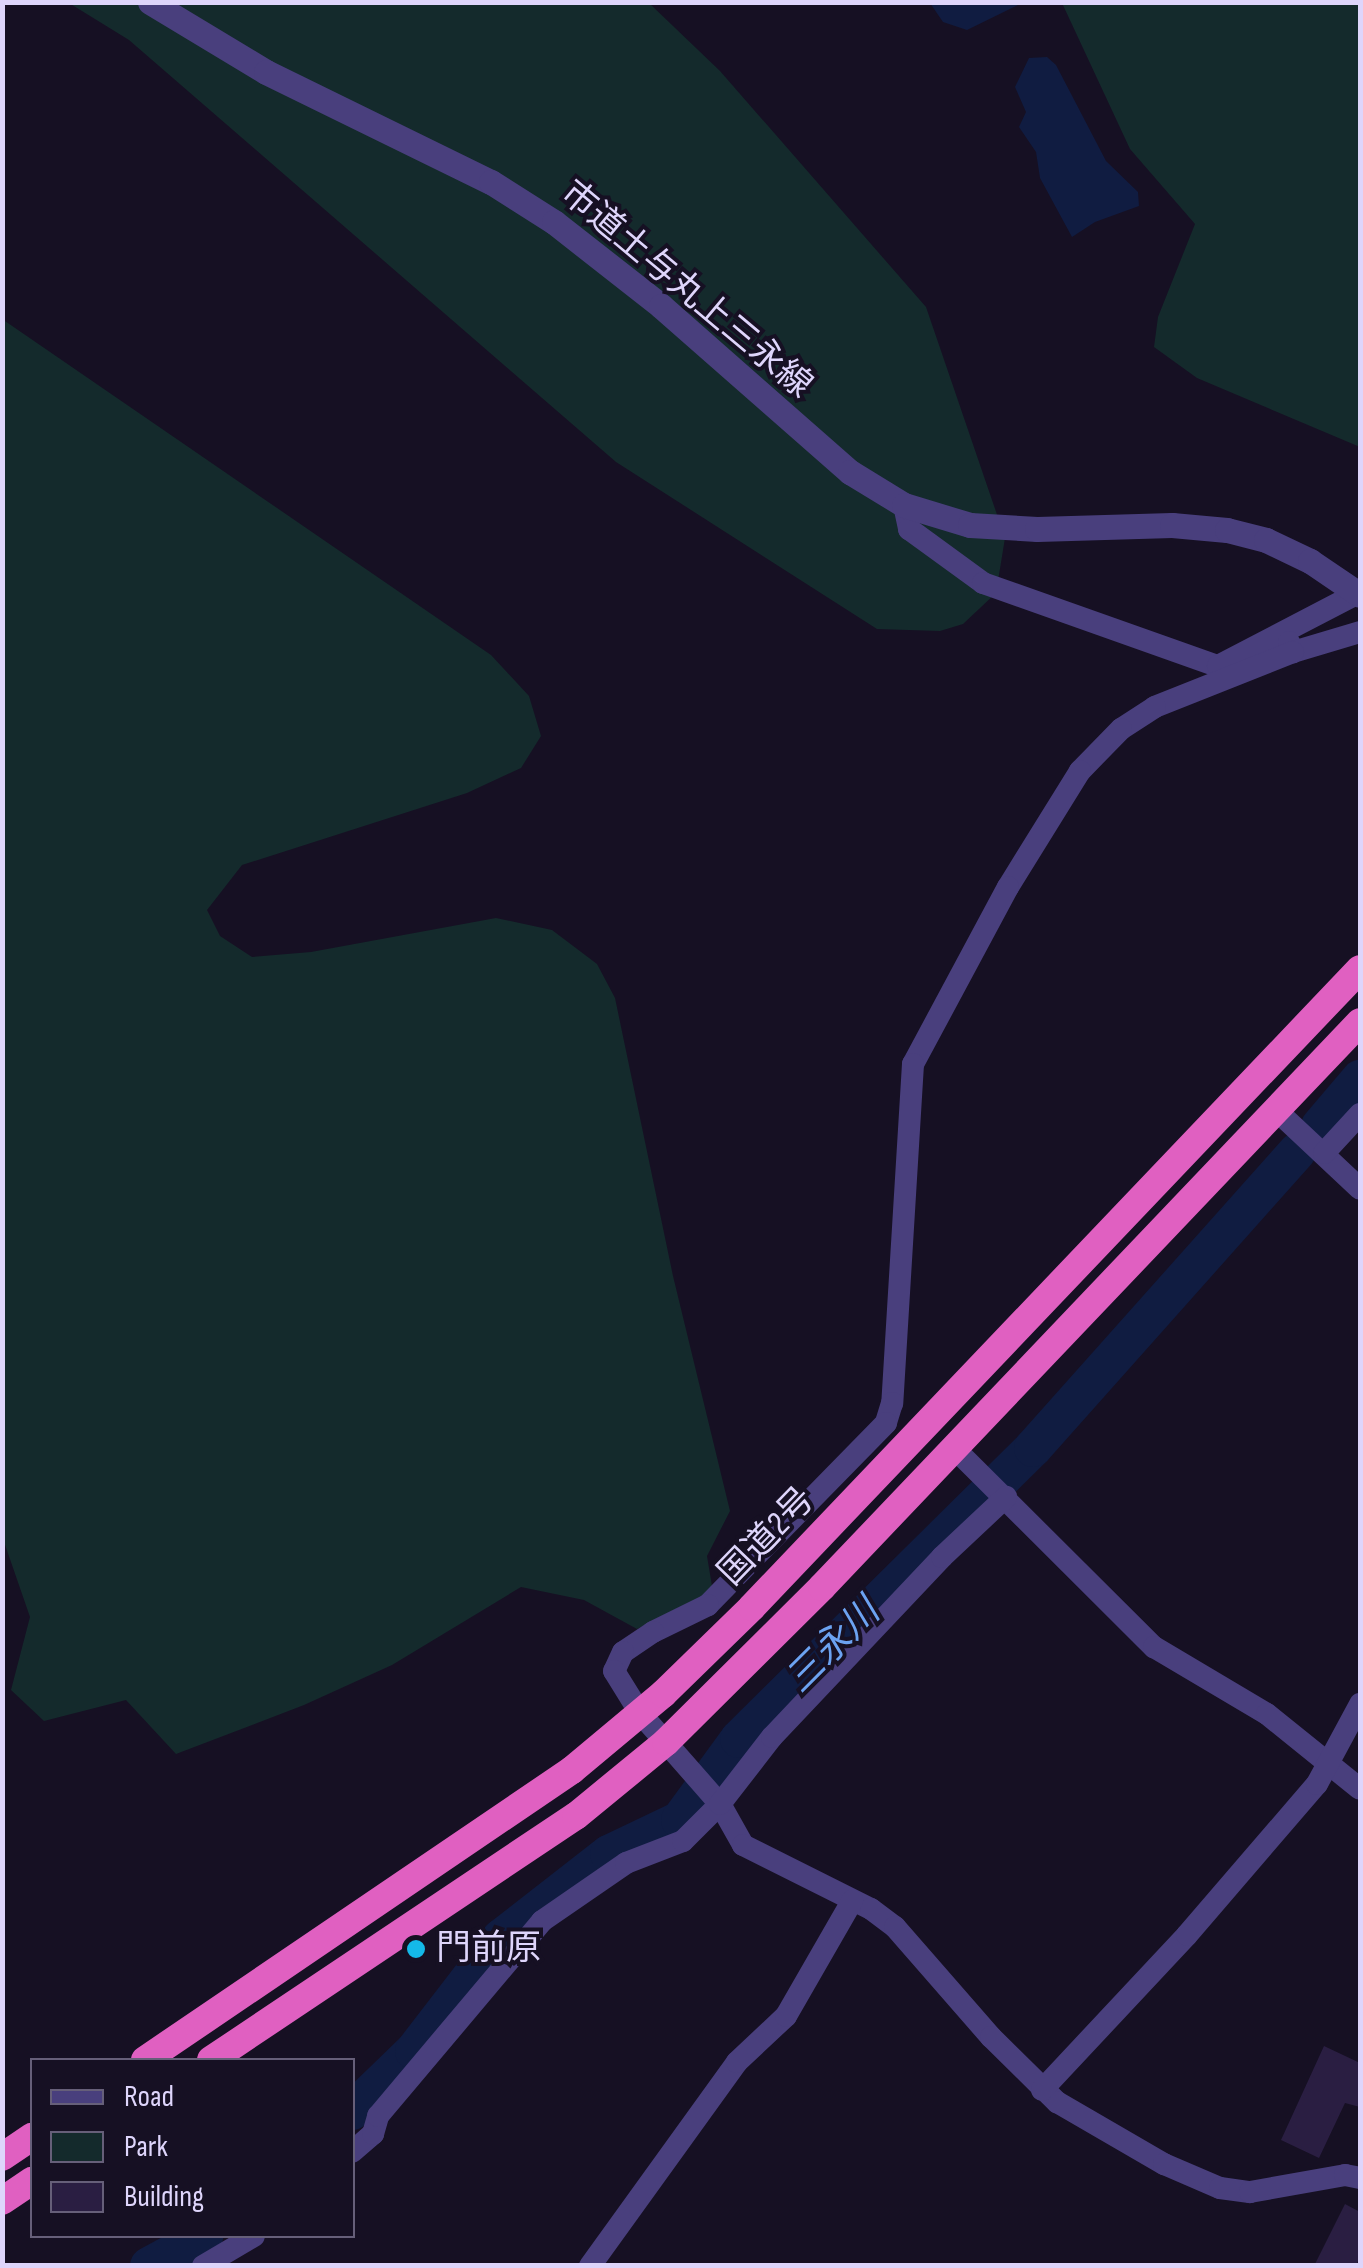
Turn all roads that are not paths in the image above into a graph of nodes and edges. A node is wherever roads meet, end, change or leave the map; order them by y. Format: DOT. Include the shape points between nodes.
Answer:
graph roads {
  1 [pos="150,2"];
  2 [pos="904,504"];
  3 [pos="1360,593"];
  4 [pos="1360,632"];
  5 [pos="1289,642"];
  6 [pos="1360,969"];
  7 [pos="1360,1022"];
  8 [pos="1276,1110"];
  9 [pos="1360,1114"];
  10 [pos="1324,1153"];
  11 [pos="1360,1188"];
  12 [pos="964,1458"];
  13 [pos="1002,1493"];
  14 [pos="1360,1704"];
  15 [pos="640,1713"];
  16 [pos="674,1752"];
  17 [pos="1328,1759"];
  18 [pos="1360,1789"];
  19 [pos="718,1801"];
  20 [pos="852,1901"];
  21 [pos="147,2058"];
  22 [pos="213,2058"];
  23 [pos="1042,2090"];
  24 [pos="30,2138"];
  25 [pos="355,2149"];
  26 [pos="2,2157"];
  27 [pos="1360,2178"];
  28 [pos="30,2182"];
  29 [pos="2,2201"];
  30 [pos="251,2238"];
  31 [pos="203,2266"];
  32 [pos="590,2266"];
  1 -- 2 [label="street, 市道土与丸上三永線" via="266,72 491,182 554,222 837,461"];
  2 -- 3 [label="street, 市道土与丸上三永線" via="970,525 1226,530 1266,540"];
  2 -- 5 [label="street" via="908,529 983,583 1218,666"];
  3 -- 5 [label="street"];
  4 -- 5 [label="street"];
  5 -- 15 [label="street" via="1121,729 1080,771 1008,887 914,1064 886,1423 708,1606 623,1652 614,1672"];
  6 -- 15 [label="highway, 国道2号" via="752,1607"];
  7 -- 8 [label="highway, 国道2号"];
  8 -- 10 [label="street"];
  8 -- 12 [label="highway, 国道2号"];
  9 -- 10 [label="street"];
  10 -- 11 [label="street"];
  12 -- 13 [label="street"];
  12 -- 16 [label="highway, 国道2号"];
  13 -- 17 [label="street" via="1154,1647 1268,1714"];
  13 -- 19 [label="street"];
  14 -- 17 [label="street"];
  15 -- 16 [label="street"];
  15 -- 21 [label="highway, 国道2号" via="572,1770"];
  16 -- 19 [label="street"];
  16 -- 22 [label="highway, 国道2号"];
  17 -- 18 [label="street"];
  17 -- 23 [label="street" via="1317,1784 1200,1920"];
  19 -- 20 [label="street" via="743,1845"];
  19 -- 25 [label="street" via="683,1842 626,1863 542,1921"];
  20 -- 23 [label="street" via="895,1927"];
  20 -- 32 [label="street" via="786,2016 737,2062"];
  23 -- 27 [label="street" via="1164,2164 1220,2188 1250,2192"];
  24 -- 26 [label="highway"];
  28 -- 29 [label="highway"];
  30 -- 31 [label="street"];
}
